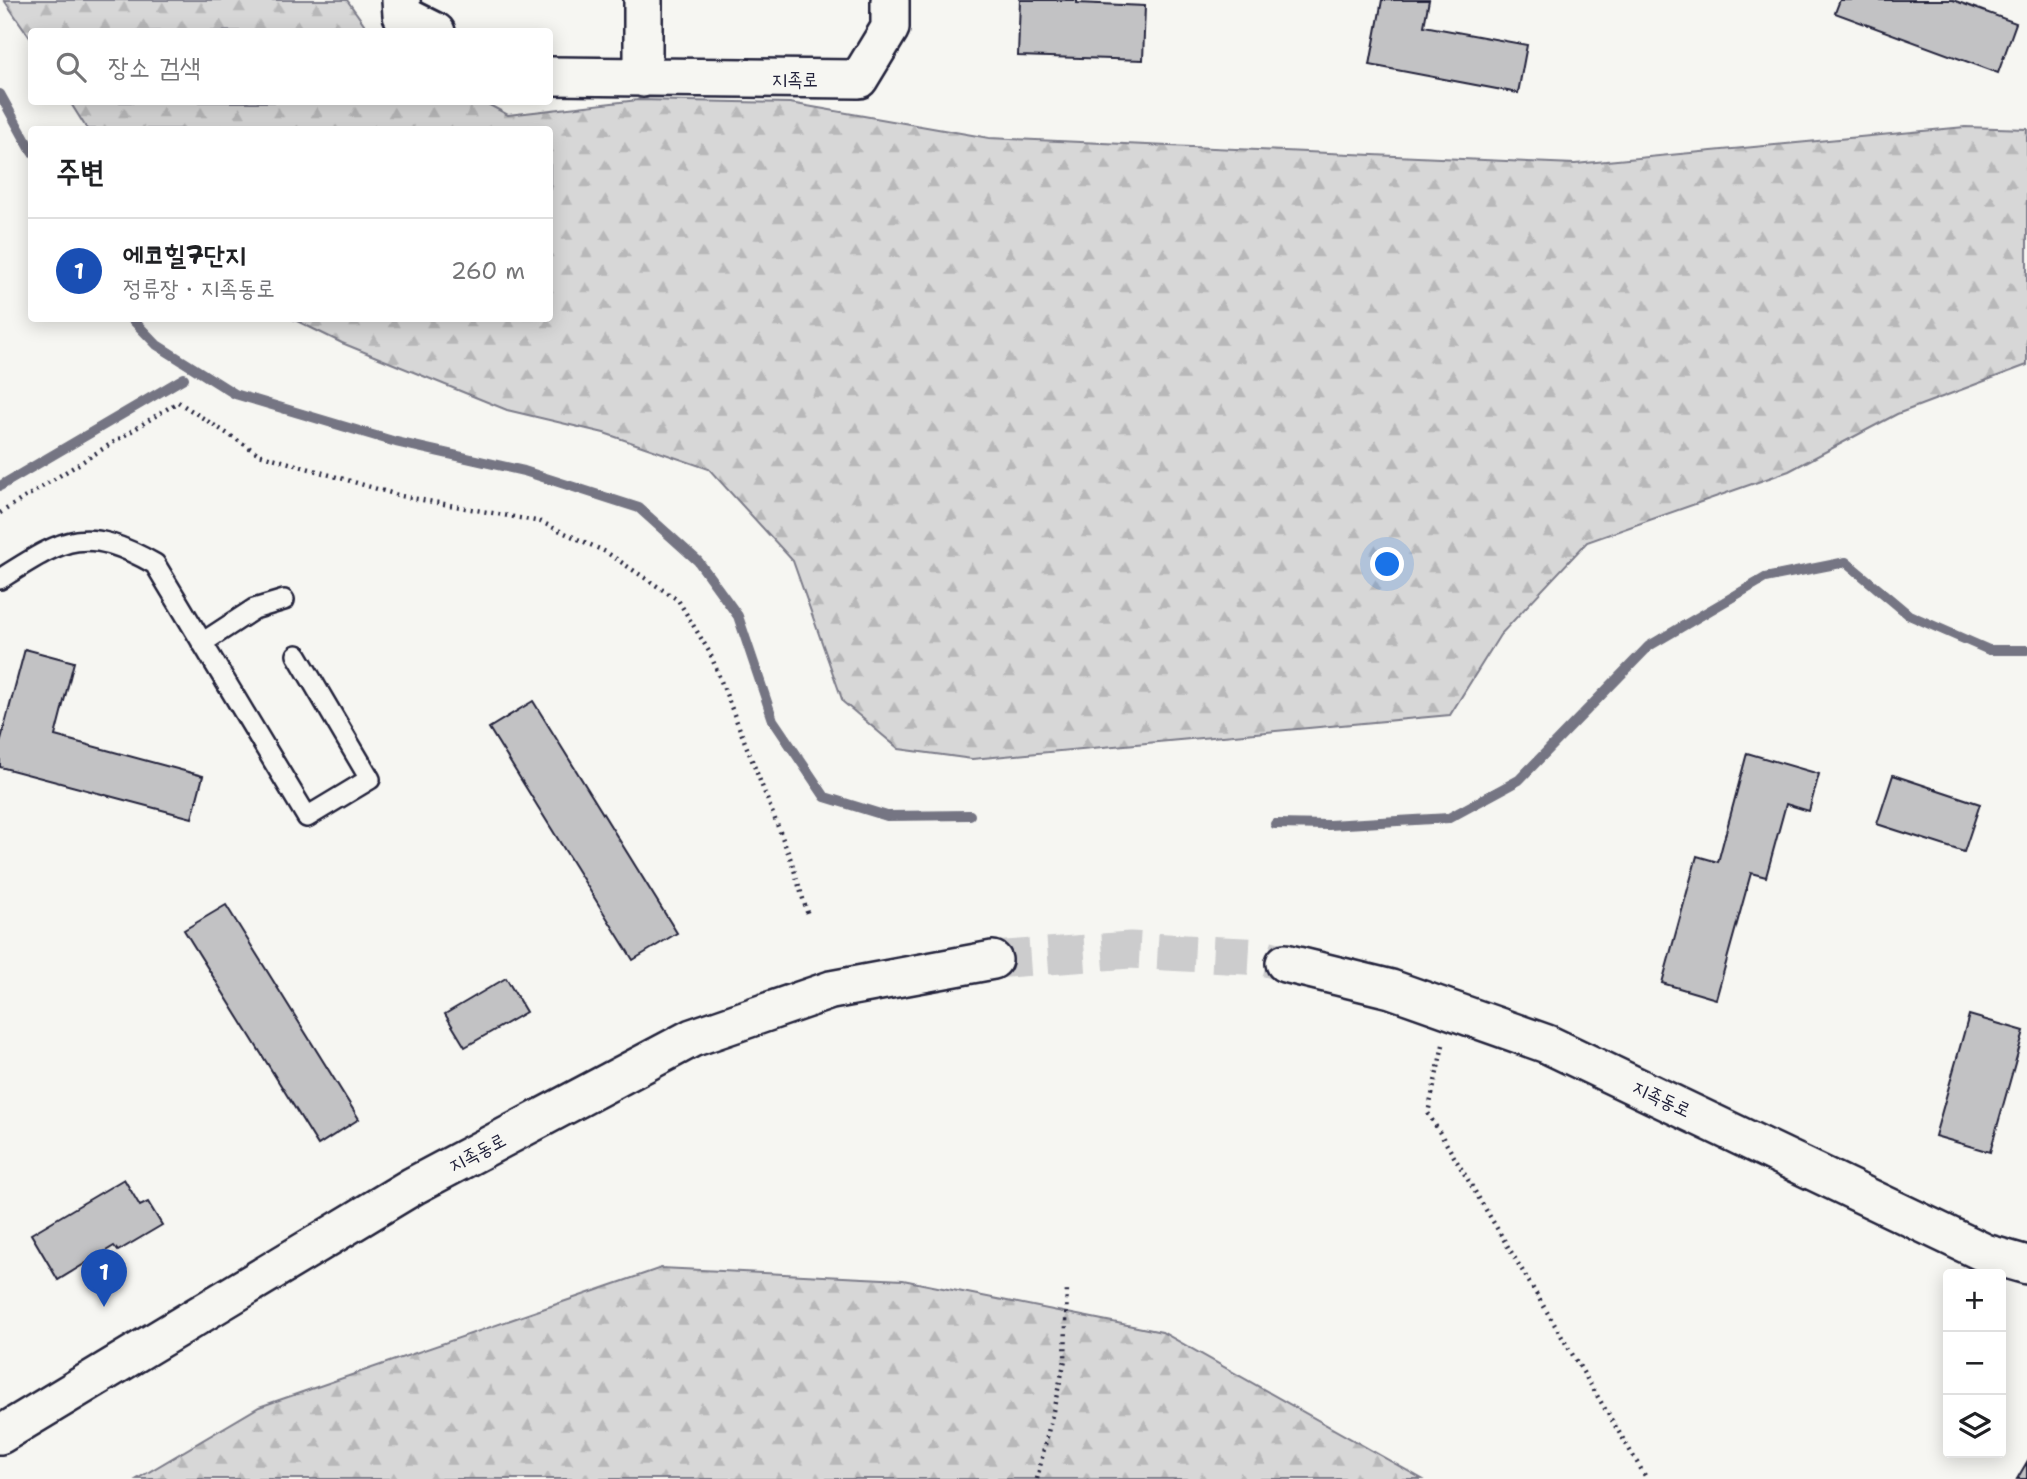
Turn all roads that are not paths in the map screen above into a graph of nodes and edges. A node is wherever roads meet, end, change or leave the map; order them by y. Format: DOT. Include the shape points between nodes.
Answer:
graph roads {
  1 [pos="401,0"];
  2 [pos="643,0"];
  3 [pos="890,0"];
  4 [pos="428,28"];
  5 [pos="553,76"];
  6 [pos="643,78"];
  7 [pos="0,579"];
  8 [pos="284,600"];
  9 [pos="202,643"];
  10 [pos="297,655"];
  11 [pos="993,960"];
  12 [pos="1285,962"];
  13 [pos="2027,1265"];
  14 [pos="0,1435"];
  1 -- 4 [label="street" via="402,15"];
  2 -- 6 [label="street"];
  3 -- 6 [label="street, 지족로" via="890,28 859,79"];
  5 -- 6 [label="street, 지족로"];
  7 -- 9 [label="lane" via="43,551 79,538 122,545 155,564"];
  8 -- 9 [label="lane" via="254,609"];
  9 -- 10 [label="lane" via="307,817 370,779"];
  11 -- 14 [label="street, 지족동로" via="831,990 692,1038 413,1186"];
  12 -- 13 [label="street, 지족동로" via="1391,989 1547,1044 1985,1253"];
}
